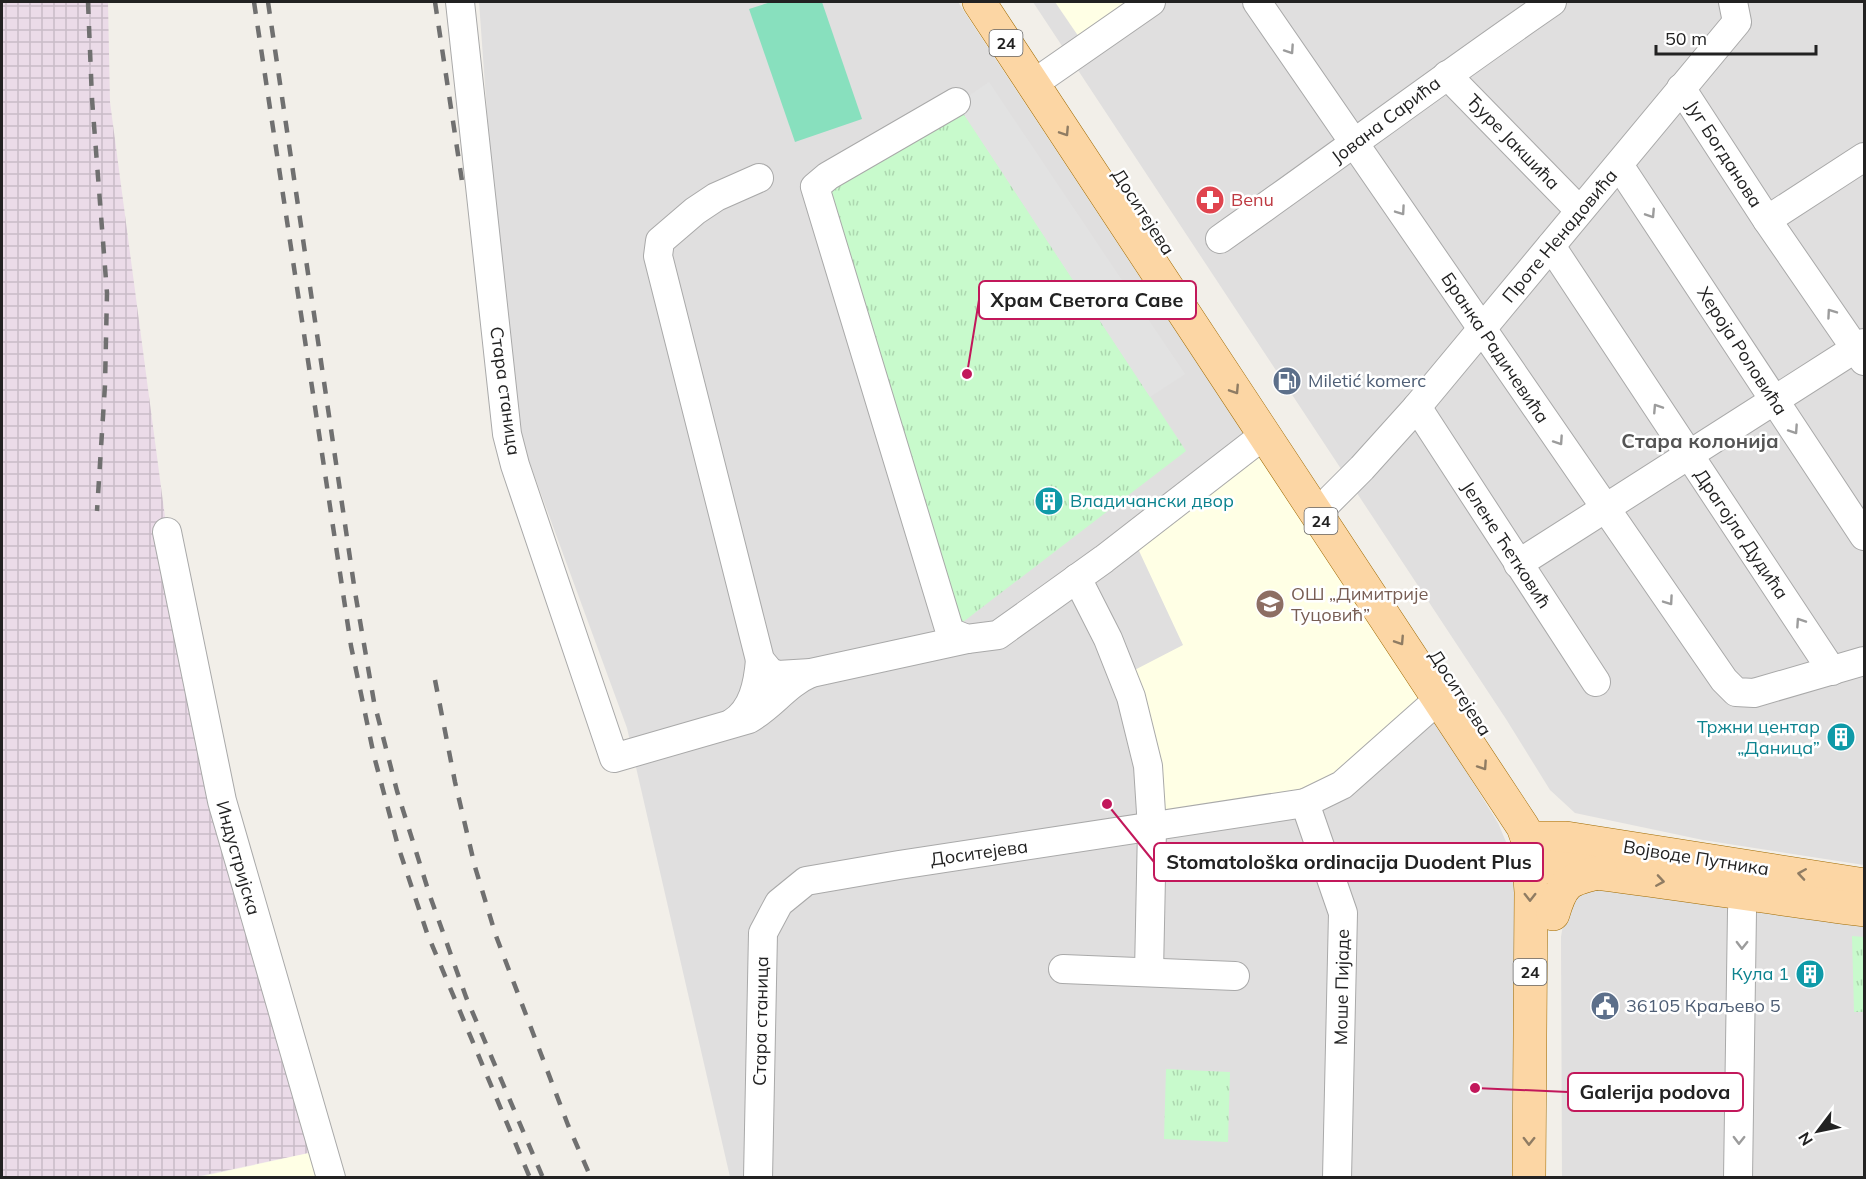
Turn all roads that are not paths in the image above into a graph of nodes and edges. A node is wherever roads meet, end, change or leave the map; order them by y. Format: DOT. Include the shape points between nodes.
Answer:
graph roads {
  1 [pos="460,2"];
  2 [pos="979,2"];
  3 [pos="1004,2"];
  4 [pos="1151,2"];
  5 [pos="1257,2"];
  6 [pos="1552,2"];
  7 [pos="1733,2"];
  8 [pos="1447,75"];
  9 [pos="1041,77"];
  10 [pos="1681,88"];
  11 [pos="956,102"];
  12 [pos="1355,144"];
  13 [pos="1864,157"];
  14 [pos="1619,165"];
  15 [pos="759,178"];
  16 [pos="1580,210"];
  17 [pos="1767,220"];
  18 [pos="1220,239"];
  19 [pos="1551,246"];
  20 [pos="1482,328"];
  21 [pos="1212,336"];
  22 [pos="1862,351"];
  23 [pos="1774,400"];
  24 [pos="1417,407"];
  25 [pos="1264,435"];
  26 [pos="1688,456"];
  27 [pos="1324,506"];
  28 [pos="1605,509"];
  29 [pos="167,532"];
  30 [pos="1864,536"];
  31 [pos="1518,564"];
  32 [pos="1077,578"];
  33 [pos="967,639"];
  34 [pos="760,660"];
  35 [pos="1864,661"];
  36 [pos="1832,671"];
  37 [pos="811,673"];
  38 [pos="1596,682"];
  39 [pos="1439,699"];
  40 [pos="726,727"];
  41 [pos="1305,803"];
  42 [pos="1152,828"];
  43 [pos="1539,844"];
  44 [pos="1598,857"];
  45 [pos="1744,880"];
  46 [pos="806,882"];
  47 [pos="1864,885"];
  48 [pos="1864,910"];
  49 [pos="1553,914"];
  50 [pos="1063,969"];
  51 [pos="1149,972"];
  52 [pos="1235,976"];
  53 [pos="331,1178"];
  54 [pos="758,1178"];
  55 [pos="1338,1178"];
  56 [pos="1529,1178"];
  57 [pos="1550,1178"];
  58 [pos="1738,1178"];
  1 -- 40 [label="street, Стара станица" via="507,434 614,758"];
  2 -- 9 [label="main road, Доситејева / 24"];
  3 -- 9 [label="main road, Доситејева / 24"];
  4 -- 9 [label="street"];
  5 -- 12 [label="street, Бранка Радичевића, one-way"];
  6 -- 8 [label="street, Јована Сарића"];
  7 -- 10 [label="street, Проте Ненадовића" via="1737,22"];
  8 -- 12 [label="street, Јована Сарића"];
  8 -- 16 [label="street, Ђуре Јакшића"];
  9 -- 21 [label="main road, Доситејева / 24"];
  10 -- 14 [label="street, Проте Ненадовића"];
  10 -- 17 [label="street, Југ Богданова"];
  11 -- 33 [label="street" via="815,187 950,632"];
  12 -- 18 [label="street, Јована Сарића"];
  12 -- 20 [label="street, Бранка Радичевића, one-way"];
  13 -- 17 [label="street, Југ Богданова"];
  14 -- 16 [label="street, Проте Ненадовића"];
  14 -- 23 [label="street, Хероја Роловића, one-way"];
  15 -- 34 [label="street, Стара станица" via="695,211 665,235 657,247 657,256"];
  16 -- 19 [label="street, Проте Ненадовића"];
  22 -- 17 [label="street, Југ Богданова, one-way"];
  19 -- 20 [label="street, Проте Ненадовића"];
  26 -- 19 [label="street, Драгојла Дудића, one-way"];
  20 -- 24 [label="street, Проте Ненадовића"];
  20 -- 28 [label="street, Бранка Радичевића, one-way"];
  21 -- 25 [label="main road, Доситејева / 24, one-way"];
  21 -- 27 [label="main road, Доситејева / 24"];
  22 -- 23 [label="street"];
  23 -- 26 [label="street"];
  23 -- 30 [label="street, Хероја Роловића, one-way"];
  24 -- 27 [label="street, Проте Ненадовића"];
  24 -- 31 [label="street, Јелене Ћетковић"];
  25 -- 27 [label="main road, Доситејева / 24"];
  25 -- 32 [label="street, Стара станица"];
  26 -- 28 [label="street"];
  36 -- 26 [label="street, Драгојла Дудића, one-way"];
  27 -- 39 [label="main road, Доситејева / 24, one-way"];
  27 -- 43 [label="main road, Доситејева / 24"];
  28 -- 31 [label="street"];
  28 -- 36 [label="street, Бранка Радичевића, one-way" via="1736,692 1754,693"];
  29 -- 53 [label="street, Индустријска" via="222,801"];
  31 -- 38 [label="street, Јелене Ћетковић"];
  32 -- 33 [label="street, Стара станица" via="998,635"];
  32 -- 42 [label="street" via="1108,639 1131,697 1148,766"];
  33 -- 37 [label="street, Стара станица"];
  34 -- 37 [label="street, Стара станица" via="778,675"];
  34 -- 40 [label="street, Стара станица" via="749,708"];
  35 -- 36 [label="street"];
  37 -- 40 [label="street, Стара станица" via="790,684 758,715"];
  39 -- 41 [label="street, Доситејева" via="1342,785"];
  39 -- 43 [label="main road, Доситејева / 24, one-way" via="1523,827"];
  41 -- 42 [label="street, Доситејева"];
  41 -- 55 [label="street, Моше Пијаде" via="1343,913"];
  42 -- 46 [label="street, Доситејева"];
  42 -- 51 [label="street"];
  43 -- 44 [label="main road, Војводе Путника"];
  43 -- 49 [label="main road, 24"];
  43 -- 56 [label="main road, 24, one-way"];
  44 -- 45 [label="main road, Војводе Путника"];
  44 -- 49 [label="main road" via="1569,882 1559,895"];
  47 -- 45 [label="main road, Војводе Путника, one-way"];
  45 -- 48 [label="main road, Војводе Путника"];
  45 -- 58 [label="street, one-way"];
  46 -- 54 [label="street, Стара станица" via="779,903 763,933"];
  49 -- 57 [label="main road, 24"];
  50 -- 51 [label="street"];
  51 -- 52 [label="street"];
}
